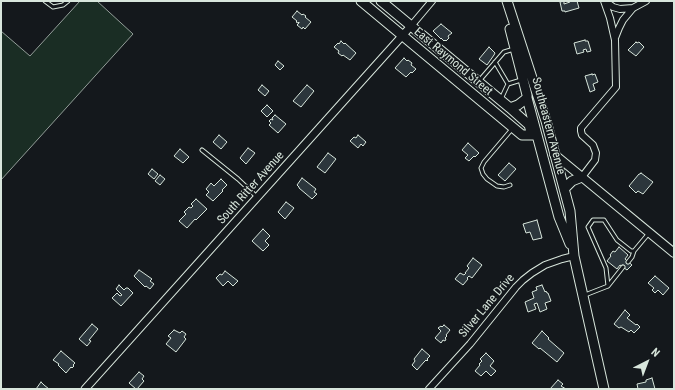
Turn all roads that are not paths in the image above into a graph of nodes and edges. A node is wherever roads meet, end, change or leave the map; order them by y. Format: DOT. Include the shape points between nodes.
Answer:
graph roads {
  1 [pos="46,1"];
  2 [pos="68,1"];
  3 [pos="361,1"];
  4 [pos="380,1"];
  5 [pos="432,1"];
  6 [pos="503,1"];
  7 [pos="507,1"];
  8 [pos="604,1"];
  9 [pos="646,1"];
  10 [pos="633,8"];
  11 [pos="410,26"];
  12 [pos="402,35"];
  13 [pos="615,40"];
  14 [pos="515,49"];
  15 [pos="495,62"];
  16 [pos="523,80"];
  17 [pos="478,82"];
  18 [pos="508,84"];
  19 [pos="527,98"];
  20 [pos="500,100"];
  21 [pos="510,108"];
  22 [pos="513,127"];
  23 [pos="536,138"];
  24 [pos="202,150"];
  25 [pos="554,154"];
  26 [pos="582,176"];
  27 [pos="510,185"];
  28 [pos="564,189"];
  29 [pos="257,197"];
  30 [pos="650,232"];
  31 [pos="634,250"];
  32 [pos="674,253"];
  33 [pos="574,256"];
  34 [pos="628,262"];
  35 [pos="624,267"];
  36 [pos="608,286"];
  37 [pos="583,295"];
  38 [pos="85,389"];
  39 [pos="429,389"];
  40 [pos="604,389"];
  1 -- 2 [label="lane" via="53,7"];
  3 -- 12 [label="main road, East Raymond Street"];
  4 -- 11 [label="main road, East Raymond Street"];
  5 -- 11 [label="street, South Ritter Avenue"];
  6 -- 14 [label="main road, Southeastern Avenue"];
  7 -- 25 [label="main road, Southeastern Avenue"];
  8 -- 10 [label="street" via="620,9"];
  8 -- 13 [label="street"];
  9 -- 10 [label="street"];
  10 -- 13 [label="street" via="621,24"];
  11 -- 12 [label="street, South Ritter Avenue"];
  11 -- 17 [label="main road, East Raymond Street"];
  12 -- 22 [label="main road, East Raymond Street"];
  12 -- 29 [label="street, South Ritter Avenue"];
  13 -- 26 [label="street" via="616,87 582,128 582,135 593,145 596,153 595,160"];
  14 -- 15 [label="lane" via="504,52"];
  14 -- 16 [label="main road, Southeastern Avenue"];
  15 -- 17 [label="lane"];
  15 -- 18 [label="lane"];
  16 -- 18 [label="lane"];
  16 -- 19 [label="main road, Southeastern Avenue"];
  17 -- 20 [label="main road, East Raymond Street"];
  18 -- 20 [label="lane"];
  19 -- 21 [label="main road" via="518,106"];
  19 -- 23 [label="main road, Southeastern Avenue"];
  20 -- 21 [label="main road, East Raymond Street"];
  21 -- 23 [label="main road, East Raymond Street" via="529,125"];
  22 -- 23 [label="main road, East Raymond Street" via="522,135"];
  22 -- 27 [label="lane" via="481,168 487,179 497,186"];
  23 -- 25 [label="main road, East Raymond Street"];
  23 -- 33 [label="main road, Southeastern Avenue" via="559,217"];
  24 -- 29 [label="lane"];
  25 -- 26 [label="main road, East Raymond Street"];
  25 -- 28 [label="main road, Southeastern Avenue"];
  26 -- 28 [label="main road"];
  26 -- 30 [label="main road, East Raymond Street"];
  28 -- 33 [label="main road, Southeastern Avenue" via="570,211"];
  29 -- 38 [label="street, South Ritter Avenue"];
  30 -- 31 [label="lane"];
  30 -- 32 [label="main road, East Raymond Street"];
  31 -- 34 [label="lane"];
  31 -- 36 [label="lane" via="631,251 617,240 604,220 593,220 588,227 606,268"];
  33 -- 37 [label="main road, Southeastern Avenue"];
  33 -- 39 [label="street, Silver Lane Drive" via="545,265 523,280"];
  35 -- 36 [label="lane"];
  36 -- 37 [label="lane"];
  37 -- 40 [label="main road, Southeastern Avenue"];
}
